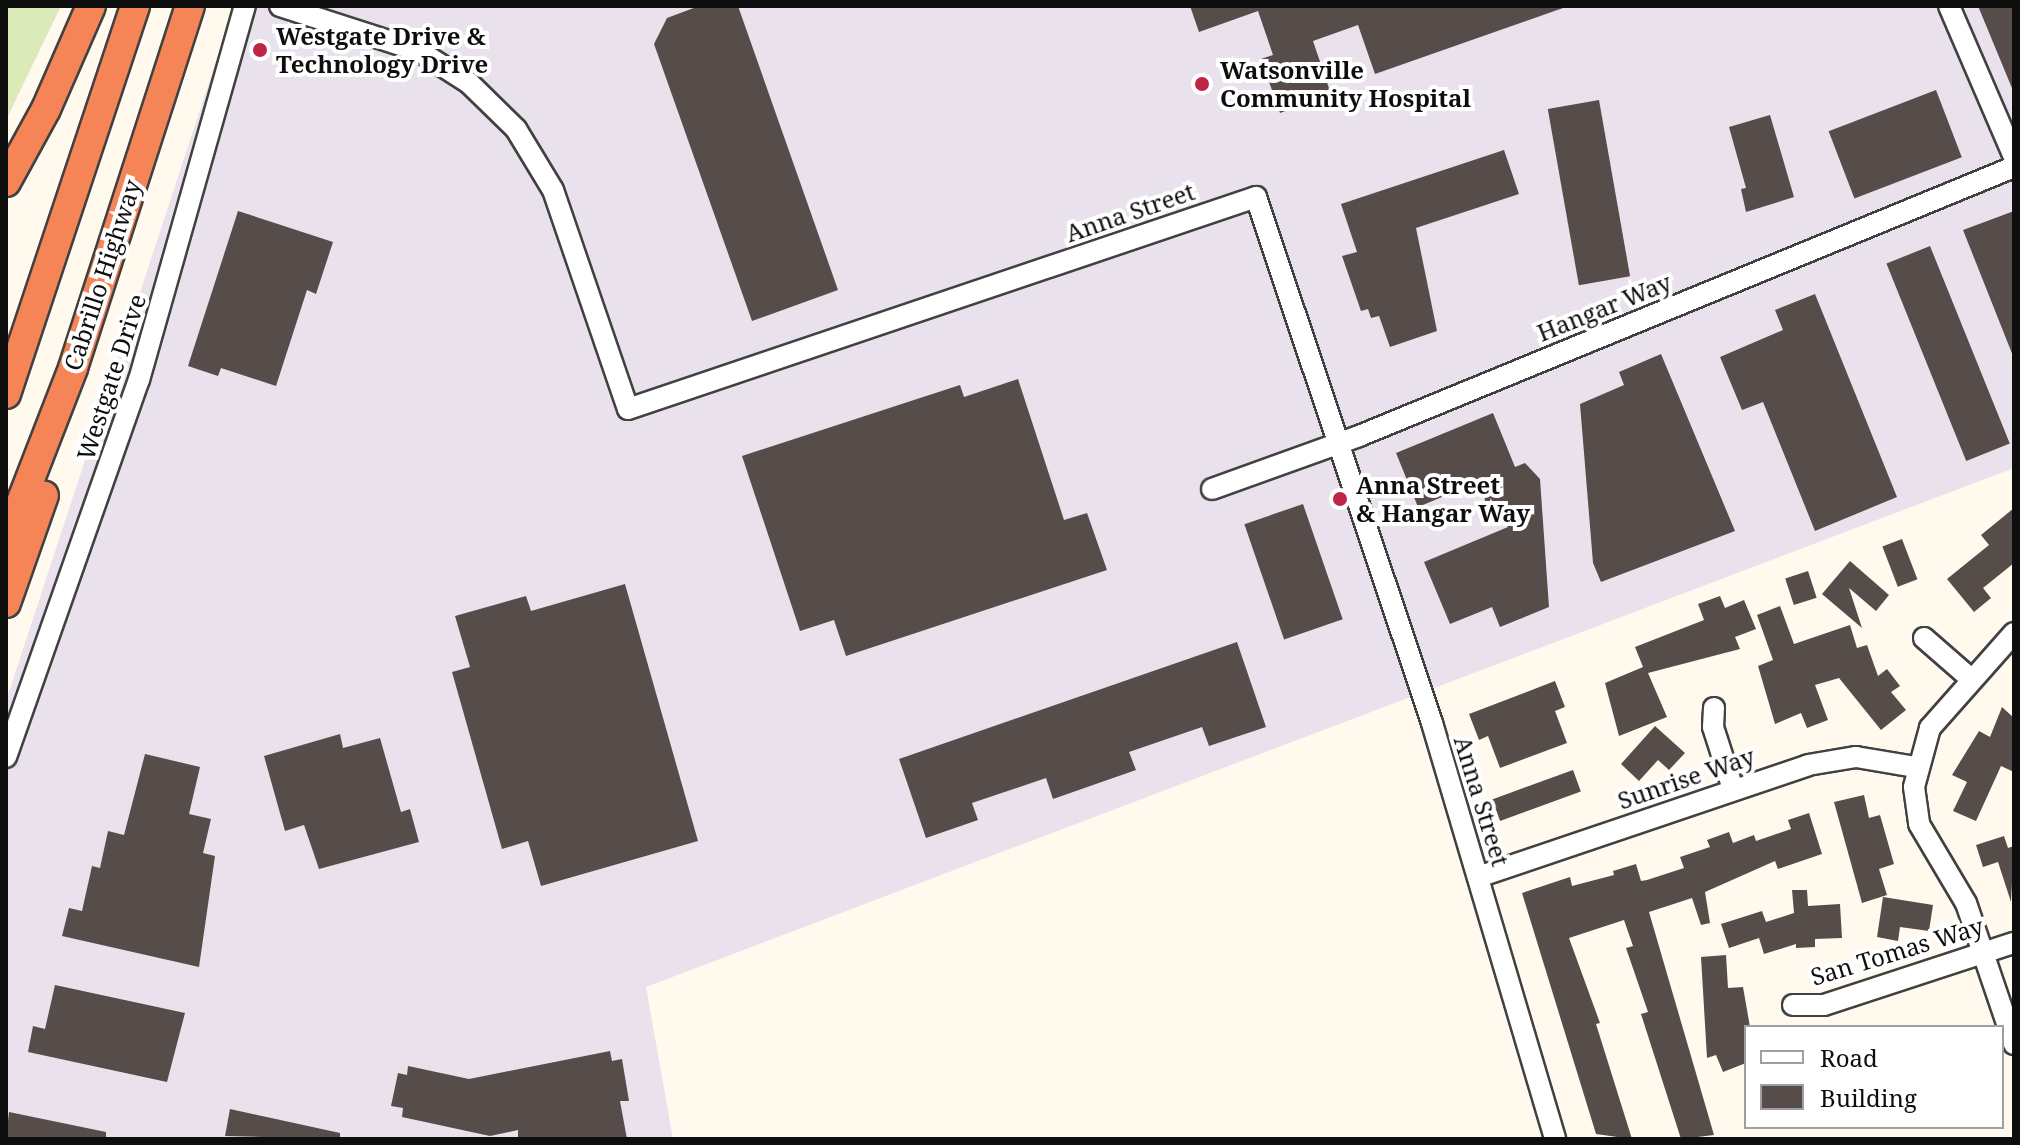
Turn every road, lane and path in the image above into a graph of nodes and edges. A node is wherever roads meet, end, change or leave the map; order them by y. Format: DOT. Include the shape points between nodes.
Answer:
graph roads {
  1 [pos="91,6"];
  2 [pos="135,6"];
  3 [pos="190,6"];
  4 [pos="245,6"];
  5 [pos="280,6"];
  6 [pos="1949,6"];
  7 [pos="2014,157"];
  8 [pos="2014,167"];
  9 [pos="6,182"];
  10 [pos="101,271"];
  11 [pos="6,394"];
  12 [pos="1339,444"];
  13 [pos="1212,489"];
  14 [pos="6,541"];
  15 [pos="6,603"];
  16 [pos="2014,633"];
  17 [pos="1924,638"];
  18 [pos="1971,679"];
  19 [pos="1714,708"];
  20 [pos="6,757"];
  21 [pos="1916,767"];
  22 [pos="1733,789"];
  23 [pos="1478,877"];
  24 [pos="2014,943"];
  25 [pos="1984,953"];
  26 [pos="1793,1005"];
  27 [pos="2014,1044"];
  28 [pos="1555,1139"];
  1 -- 9 [label="highway" via="46,109"];
  2 -- 11 [label="highway"];
  3 -- 10 [label="highway, Cabrillo Highway"];
  4 -- 20 [label="street, Westgate Drive" via="139,380"];
  5 -- 12 [label="street, Anna Street" via="419,51 469,83 516,129 553,190 628,409 1256,197"];
  6 -- 7 [label="street"];
  8 -- 12 [label="street, Hangar Way"];
  10 -- 14 [label="highway, Cabrillo Highway" via="65,393"];
  10 -- 15 [label="highway" via="94,344"];
  12 -- 13 [label="street, Hangar Way"];
  12 -- 23 [label="street, Anna Street"];
  16 -- 18 [label="street"];
  17 -- 18 [label="street"];
  18 -- 21 [label="street" via="1930,728"];
  19 -- 22 [label="street" via="1713,727"];
  21 -- 22 [label="street, Sunrise Way" via="1842,758"];
  21 -- 25 [label="street" via="1919,824 1966,903"];
  22 -- 23 [label="street, Sunrise Way"];
  23 -- 28 [label="street, Anna Street"];
  24 -- 25 [label="street, San Tomas Way"];
  25 -- 26 [label="street, San Tomas Way" via="1824,1005"];
  25 -- 27 [label="street"];
}
